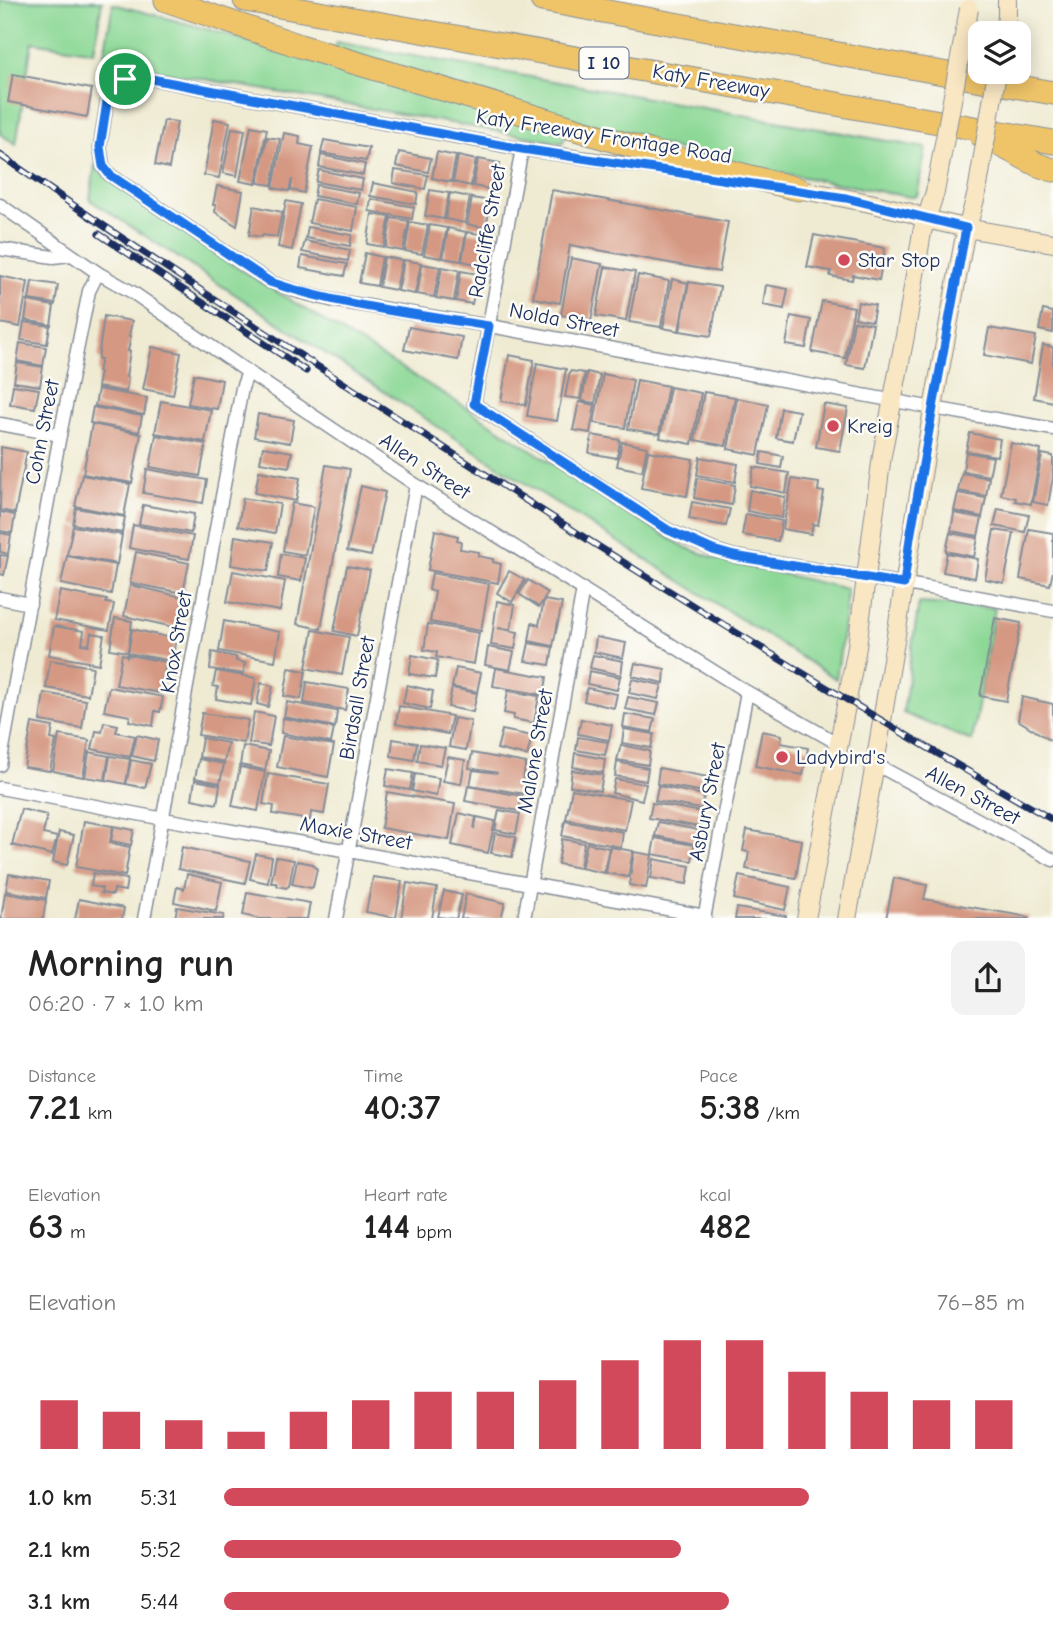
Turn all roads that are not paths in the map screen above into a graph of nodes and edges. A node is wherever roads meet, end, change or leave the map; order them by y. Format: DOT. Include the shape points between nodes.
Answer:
graph roads {
  1 [pos="166,0"];
  2 [pos="245,0"];
  3 [pos="542,0"];
  4 [pos="970,5"];
  5 [pos="996,84"];
  6 [pos="1053,93"];
  7 [pos="963,126"];
  8 [pos="1053,142"];
  9 [pos="522,149"];
  10 [pos="103,166"];
  11 [pos="1053,170"];
  12 [pos="797,189"];
  13 [pos="0,205"];
  14 [pos="925,219"];
  15 [pos="966,228"];
  16 [pos="1053,243"];
  17 [pos="0,249"];
  18 [pos="71,255"];
  19 [pos="97,273"];
  20 [pos="489,326"];
  21 [pos="248,372"];
  22 [pos="892,400"];
  23 [pos="933,408"];
  24 [pos="0,424"];
  25 [pos="1053,429"];
  26 [pos="60,435"];
  27 [pos="416,485"];
  28 [pos="866,578"];
  29 [pos="904,584"];
  30 [pos="583,589"];
  31 [pos="0,598"];
  32 [pos="30,604"];
  33 [pos="1053,611"];
  34 [pos="747,692"];
  35 [pos="839,744"];
  36 [pos="875,764"];
  37 [pos="0,765"];
  38 [pos="0,788"];
  39 [pos="163,819"];
  40 [pos="349,851"];
  41 [pos="1053,860"];
  42 [pos="531,885"];
  43 [pos="705,917"];
  44 [pos="145,918"];
  45 [pos="336,918"];
  46 [pos="524,918"];
  47 [pos="807,918"];
  48 [pos="847,918"];
  1 -- 12 [label="highway" via="300,46 652,152"];
  2 -- 7 [label="highway, Katy Freeway / I 10"];
  3 -- 6 [label="highway, I 10"];
  4 -- 14 [label="main road, bridge" via="935,192"];
  5 -- 15 [label="main road, bridge"];
  7 -- 8 [label="highway, Katy Freeway / I 10"];
  7 -- 11 [label="highway"];
  9 -- 10 [label="street, Katy Freeway Frontage Road" via="146,78 125,79 107,102 100,147"];
  9 -- 12 [label="street, Katy Freeway Frontage Road"];
  9 -- 20 [label="street, Radcliffe Street"];
  10 -- 20 [label="street, Nolda Street" via="270,282 331,300"];
  12 -- 14 [label="main road, Katy Freeway Frontage Road"];
  13 -- 18 [label="street, Allen Street"];
  14 -- 15 [label="main road, Katy Freeway Frontage Road"];
  14 -- 22 [label="main road"];
  15 -- 16 [label="main road, Katy Freeway Frontage Road"];
  15 -- 23 [label="main road"];
  17 -- 18 [label="street" via="53,257"];
  18 -- 19 [label="street, Allen Street"];
  19 -- 21 [label="street, Allen Street"];
  19 -- 26 [label="street, Cohn Street" via="89,292"];
  20 -- 22 [label="street, Nolda Street"];
  20 -- 28 [label="street, Radcliffe Street" via="474,404 668,530 713,550"];
  21 -- 27 [label="street, Allen Street"];
  21 -- 39 [label="street, Knox Street"];
  22 -- 23 [label="street, Nolda Street"];
  22 -- 28 [label="main road"];
  23 -- 25 [label="street, Nolda Street"];
  23 -- 29 [label="main road"];
  24 -- 26 [label="street"];
  26 -- 32 [label="street, Cohn Street"];
  27 -- 30 [label="street, Allen Street"];
  27 -- 40 [label="street, Birdsall Street"];
  28 -- 29 [label="street"];
  28 -- 35 [label="main road"];
  29 -- 33 [label="street"];
  29 -- 36 [label="main road"];
  30 -- 34 [label="street, Allen Street"];
  30 -- 42 [label="street, Malone Street"];
  31 -- 32 [label="street"];
  32 -- 37 [label="street, Cohn Street"];
  34 -- 35 [label="street, Allen Street"];
  34 -- 43 [label="street, Asbury Street"];
  35 -- 47 [label="main road"];
  36 -- 41 [label="street, Allen Street"];
  36 -- 48 [label="main road"];
  38 -- 39 [label="street, Maxie Street"];
  39 -- 40 [label="street, Maxie Street"];
  39 -- 44 [label="street, Knox Street"];
  40 -- 42 [label="street, Maxie Street"];
  40 -- 45 [label="street, Birdsall Street"];
  42 -- 43 [label="street, Maxie Street"];
  42 -- 46 [label="street, Malone Street"];
}
